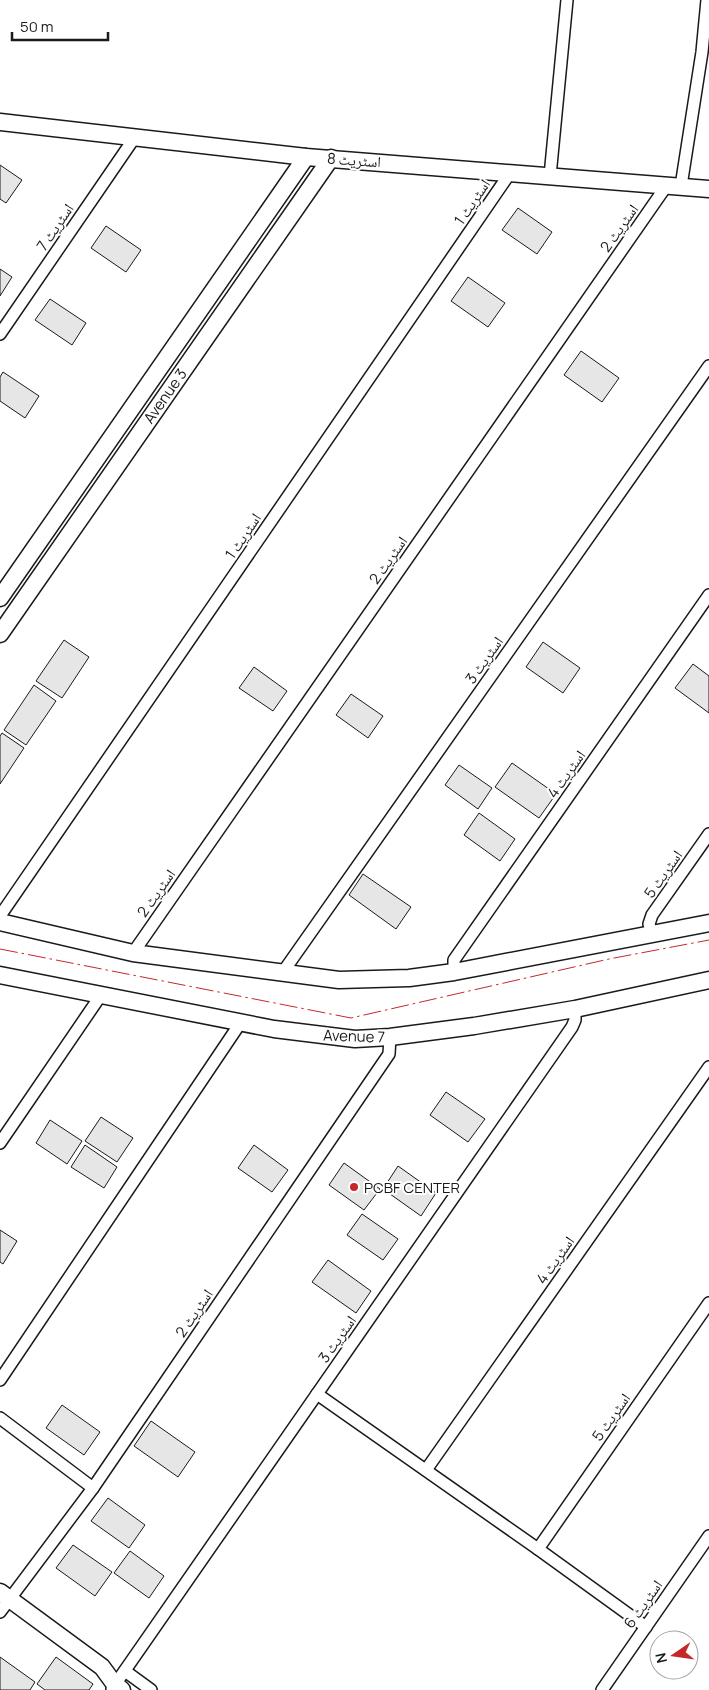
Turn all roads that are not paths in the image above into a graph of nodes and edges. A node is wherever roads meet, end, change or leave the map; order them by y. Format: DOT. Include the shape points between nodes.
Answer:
graph roads {
  1 [pos="566,0"];
  2 [pos="707,0"];
  3 [pos="706,53"];
  4 [pos="0,122"];
  5 [pos="134,137"];
  6 [pos="306,157"];
  7 [pos="331,158"];
  8 [pos="510,173"];
  9 [pos="550,176"];
  10 [pos="674,186"];
  11 [pos="709,189"];
  12 [pos="0,334"];
  13 [pos="709,366"];
  14 [pos="709,595"];
  15 [pos="0,598"];
  16 [pos="0,634"];
  17 [pos="709,834"];
  18 [pos="0,916"];
  19 [pos="0,922"];
  20 [pos="709,922"];
  21 [pos="652,934"];
  22 [pos="133,953"];
  23 [pos="283,972"];
  24 [pos="454,972"];
  25 [pos="0,975"];
  26 [pos="709,980"];
  27 [pos="101,995"];
  28 [pos="574,1009"];
  29 [pos="241,1022"];
  30 [pos="390,1037"];
  31 [pos="709,1067"];
  32 [pos="0,1143"];
  33 [pos="709,1303"];
  34 [pos="0,1380"];
  35 [pos="317,1394"];
  36 [pos="0,1418"];
  37 [pos="426,1470"];
  38 [pos="93,1488"];
  39 [pos="709,1536"];
  40 [pos="538,1548"];
  41 [pos="3,1601"];
  42 [pos="646,1626"];
  43 [pos="118,1684"];
  44 [pos="151,1690"];
  45 [pos="602,1690"];
  1 -- 9 [label="street"];
  2 -- 3 [label="street"];
  3 -- 10 [label="street"];
  4 -- 5 [label="main road, اسٹریٹ 8"];
  5 -- 6 [label="main road, اسٹریٹ 8"];
  5 -- 12 [label="street, اسٹریٹ 7"];
  6 -- 7 [label="main road, اسٹریٹ 8"];
  6 -- 15 [label="main road, Avenue 3"];
  7 -- 8 [label="main road, اسٹریٹ 8"];
  7 -- 16 [label="main road, Avenue 3"];
  8 -- 9 [label="main road, اسٹریٹ 8"];
  8 -- 18 [label="street, اسٹریٹ 1"];
  9 -- 10 [label="main road, اسٹریٹ 8"];
  10 -- 11 [label="main road, اسٹریٹ 8"];
  10 -- 22 [label="street, اسٹریٹ 2"];
  13 -- 23 [label="street, اسٹریٹ 3"];
  14 -- 24 [label="street, اسٹریٹ 4" via="454,960"];
  17 -- 21 [label="street, اسٹریٹ 5" via="652,915 649,924"];
  19 -- 22 [label="main road"];
  20 -- 21 [label="main road"];
  21 -- 24 [label="main road"];
  22 -- 23 [label="main road"];
  23 -- 24 [label="main road" via="340,980 409,978"];
  25 -- 27 [label="main road, Avenue 7"];
  26 -- 28 [label="main road, Avenue 7"];
  27 -- 29 [label="main road, Avenue 7"];
  27 -- 32 [label="street"];
  28 -- 30 [label="main road, Avenue 7"];
  28 -- 35 [label="street, اسٹریٹ 3" via="572,1027"];
  29 -- 30 [label="main road, Avenue 7" via="355,1039"];
  29 -- 34 [label="street"];
  30 -- 38 [label="street, اسٹریٹ 2" via="389,1054"];
  31 -- 37 [label="street, اسٹریٹ 4"];
  33 -- 40 [label="street, اسٹریٹ 5"];
  35 -- 37 [label="street"];
  35 -- 43 [label="street, اسٹریٹ 3"];
  36 -- 38 [label="street"];
  37 -- 40 [label="street"];
  38 -- 41 [label="street, اسٹریٹ 2"];
  39 -- 42 [label="street, اسٹریٹ 6"];
  40 -- 42 [label="street"];
  41 -- 43 [label="main road" via="102,1667"];
  42 -- 45 [label="street, اسٹریٹ 6"];
  43 -- 44 [label="street"];
}
